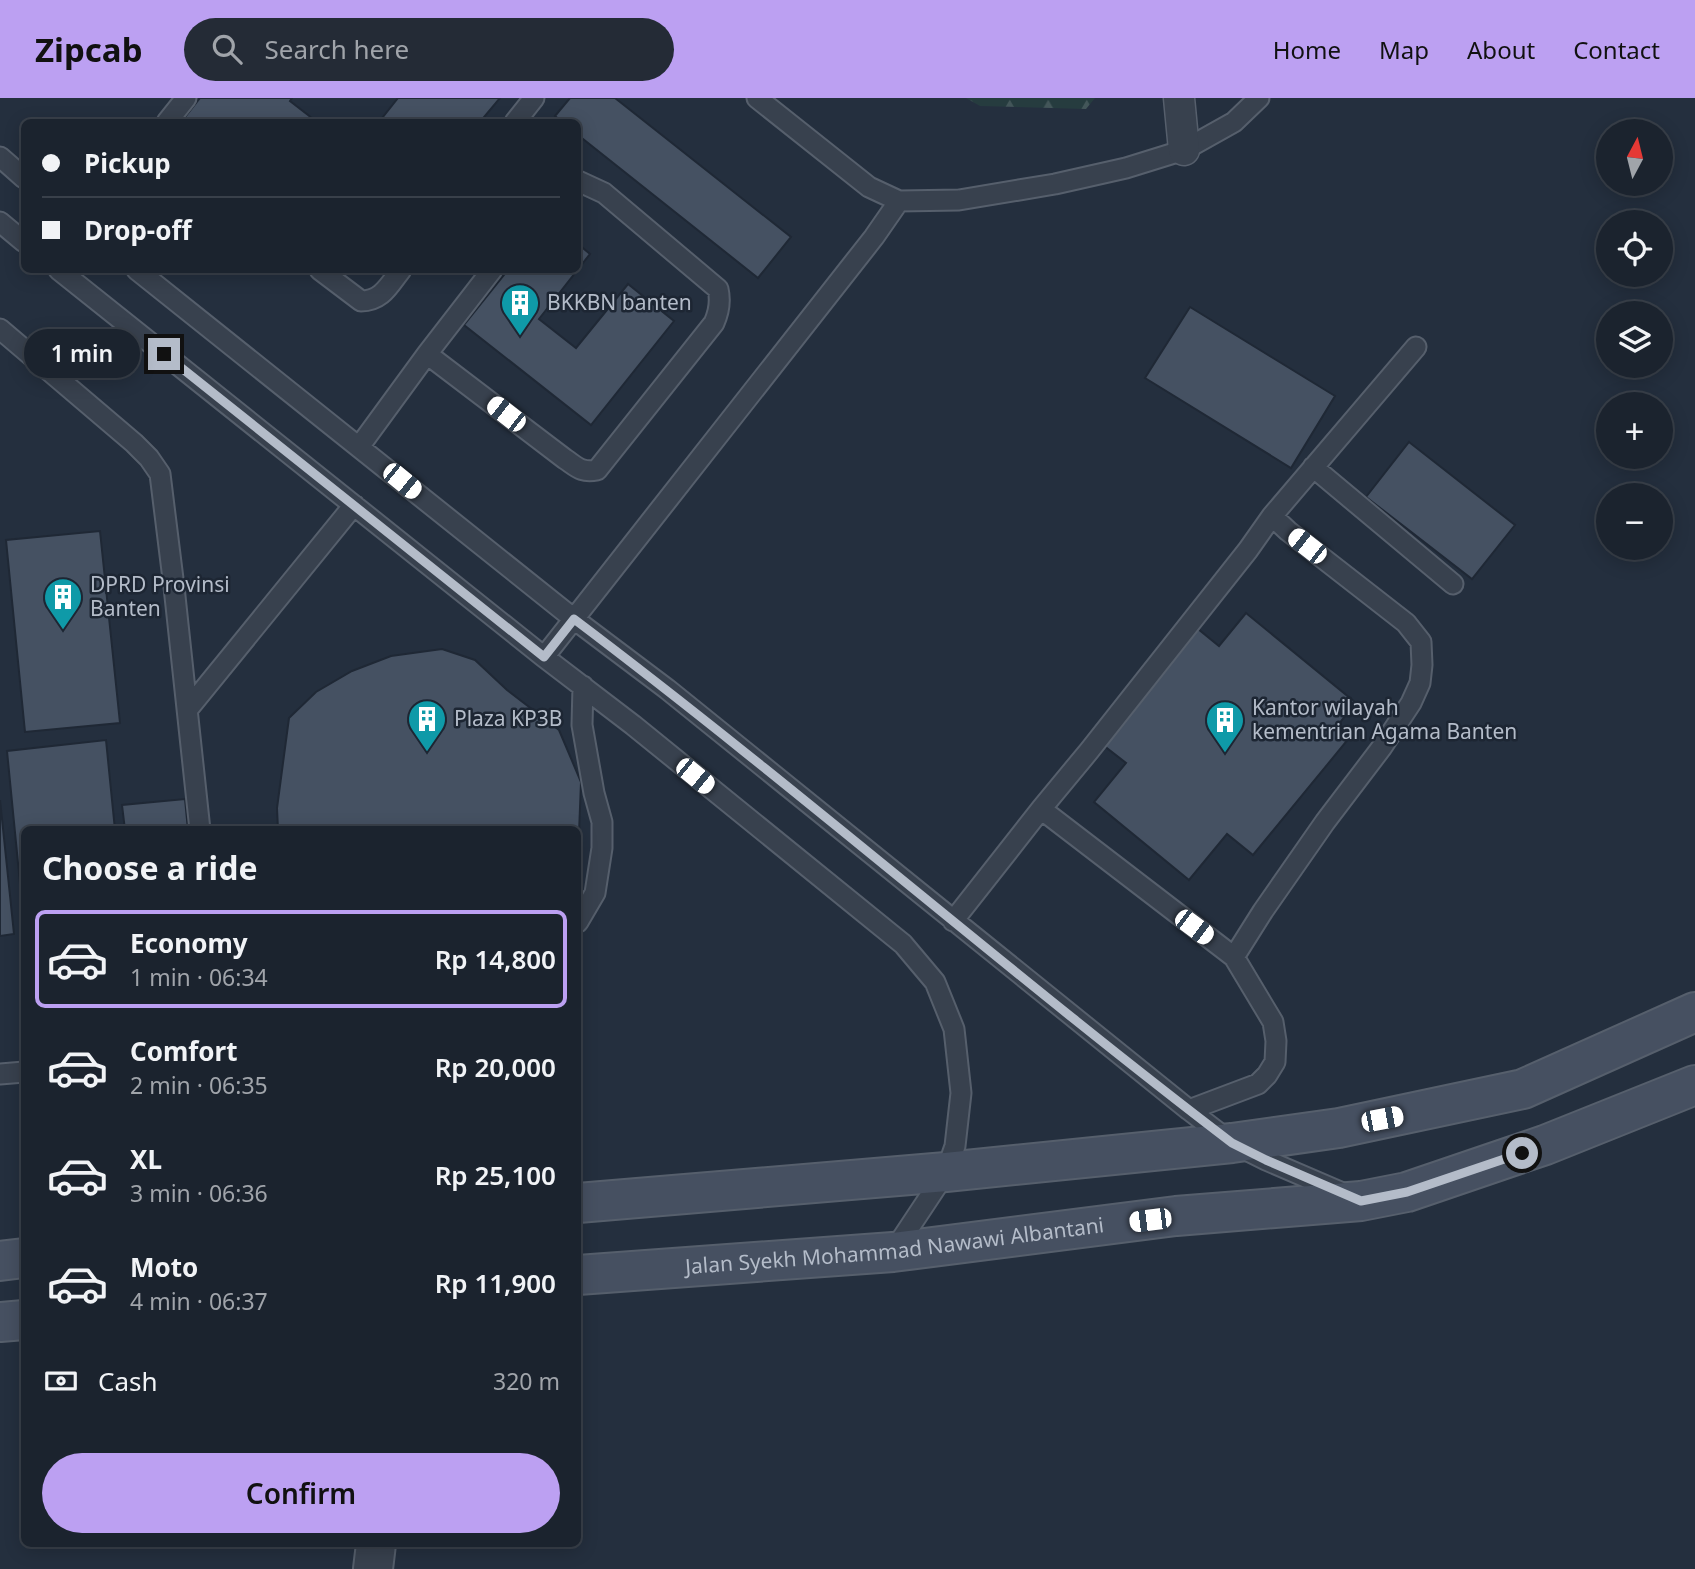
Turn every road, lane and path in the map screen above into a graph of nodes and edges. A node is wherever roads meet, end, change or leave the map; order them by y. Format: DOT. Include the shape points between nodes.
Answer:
graph roads {
  1 [pos="186,98"];
  2 [pos="534,98"];
  3 [pos="757,98"];
  4 [pos="1180,98"];
  5 [pos="1259,98"];
  6 [pos="169,119"];
  7 [pos="517,119"];
  8 [pos="1184,150"];
  9 [pos="0,157"];
  10 [pos="21,175"];
  11 [pos="581,182"];
  12 [pos="899,201"];
  13 [pos="0,222"];
  14 [pos="21,240"];
  15 [pos="63,273"];
  16 [pos="141,273"];
  17 [pos="324,273"];
  18 [pos="399,273"];
  19 [pos="490,273"];
  20 [pos="0,329"];
  21 [pos="1416,347"];
  22 [pos="427,354"];
  23 [pos="359,447"];
  24 [pos="1313,467"];
  25 [pos="354,505"];
  26 [pos="1272,516"];
  27 [pos="1453,584"];
  28 [pos="574,619"];
  29 [pos="544,657"];
  30 [pos="583,686"];
  31 [pos="188,709"];
  32 [pos="1041,809"];
  33 [pos="200,826"];
  34 [pos="581,917"];
  35 [pos="953,922"];
  36 [pos="1234,957"];
  37 [pos="1695,1012"];
  38 [pos="21,1072"];
  39 [pos="1,1073"];
  40 [pos="1695,1085"];
  41 [pos="1189,1110"];
  42 [pos="1232,1143"];
  43 [pos="946,1172"];
  44 [pos="1361,1201"];
  45 [pos="581,1203"];
  46 [pos="892,1252"];
  47 [pos="21,1258"];
  48 [pos="0,1261"];
  49 [pos="581,1275"];
  50 [pos="21,1320"];
  51 [pos="0,1322"];
  52 [pos="376,1547"];
  53 [pos="373,1569"];
  1 -- 6 [label="lane"];
  2 -- 7 [label="lane"];
  3 -- 12 [label="lane" via="869,187"];
  4 -- 8 [label="street"];
  5 -- 8 [label="lane" via="1234,122"];
  8 -- 12 [label="lane" via="1055,184 959,200"];
  9 -- 10 [label="lane"];
  11 -- 22 [label="lane" via="604,193 718,289 720,297 714,323 597,470 581,470"];
  12 -- 28 [label="lane"];
  13 -- 14 [label="lane"];
  15 -- 25 [label="lane"];
  16 -- 23 [label="lane"];
  17 -- 18 [label="lane" via="361,302 382,295"];
  19 -- 22 [label="lane"];
  20 -- 31 [label="lane" via="134,443 160,474"];
  21 -- 24 [label="lane"];
  22 -- 23 [label="lane"];
  23 -- 28 [label="lane"];
  24 -- 26 [label="lane"];
  24 -- 27 [label="lane"];
  25 -- 29 [label="lane"];
  25 -- 31 [label="lane"];
  26 -- 32 [label="lane"];
  26 -- 36 [label="lane" via="1406,622 1420,642 1422,665 1420,683 1390,736 1325,822"];
  28 -- 29 [label="lane"];
  28 -- 35 [label="lane"];
  29 -- 30 [label="lane"];
  30 -- 34 [label="lane" via="582,725 602,822 602,848 595,893"];
  30 -- 43 [label="lane" via="903,944 934,982 954,1028 961,1093 955,1146"];
  31 -- 33 [label="lane"];
  32 -- 35 [label="lane"];
  32 -- 36 [label="lane"];
  35 -- 41 [label="lane"];
  36 -- 41 [label="lane" via="1273,1022 1275,1062 1258,1084"];
  37 -- 42 [label="main road" via="1523,1089 1339,1128"];
  38 -- 39 [label="lane"];
  40 -- 44 [label="main road, Jalan Syekh Mohammad Nawawi Albantani" via="1545,1145 1407,1192"];
  41 -- 42 [label="lane"];
  42 -- 43 [label="main road"];
  42 -- 44 [label="lane"];
  43 -- 45 [label="main road"];
  43 -- 46 [label="lane"];
  44 -- 46 [label="main road, Jalan Syekh Mohammad Nawawi Albantani" via="1176,1216"];
  46 -- 49 [label="main road, Jalan Syekh Mohammad Nawawi Albantani"];
  47 -- 48 [label="main road"];
  50 -- 51 [label="main road"];
  52 -- 53 [label="street"];
}
